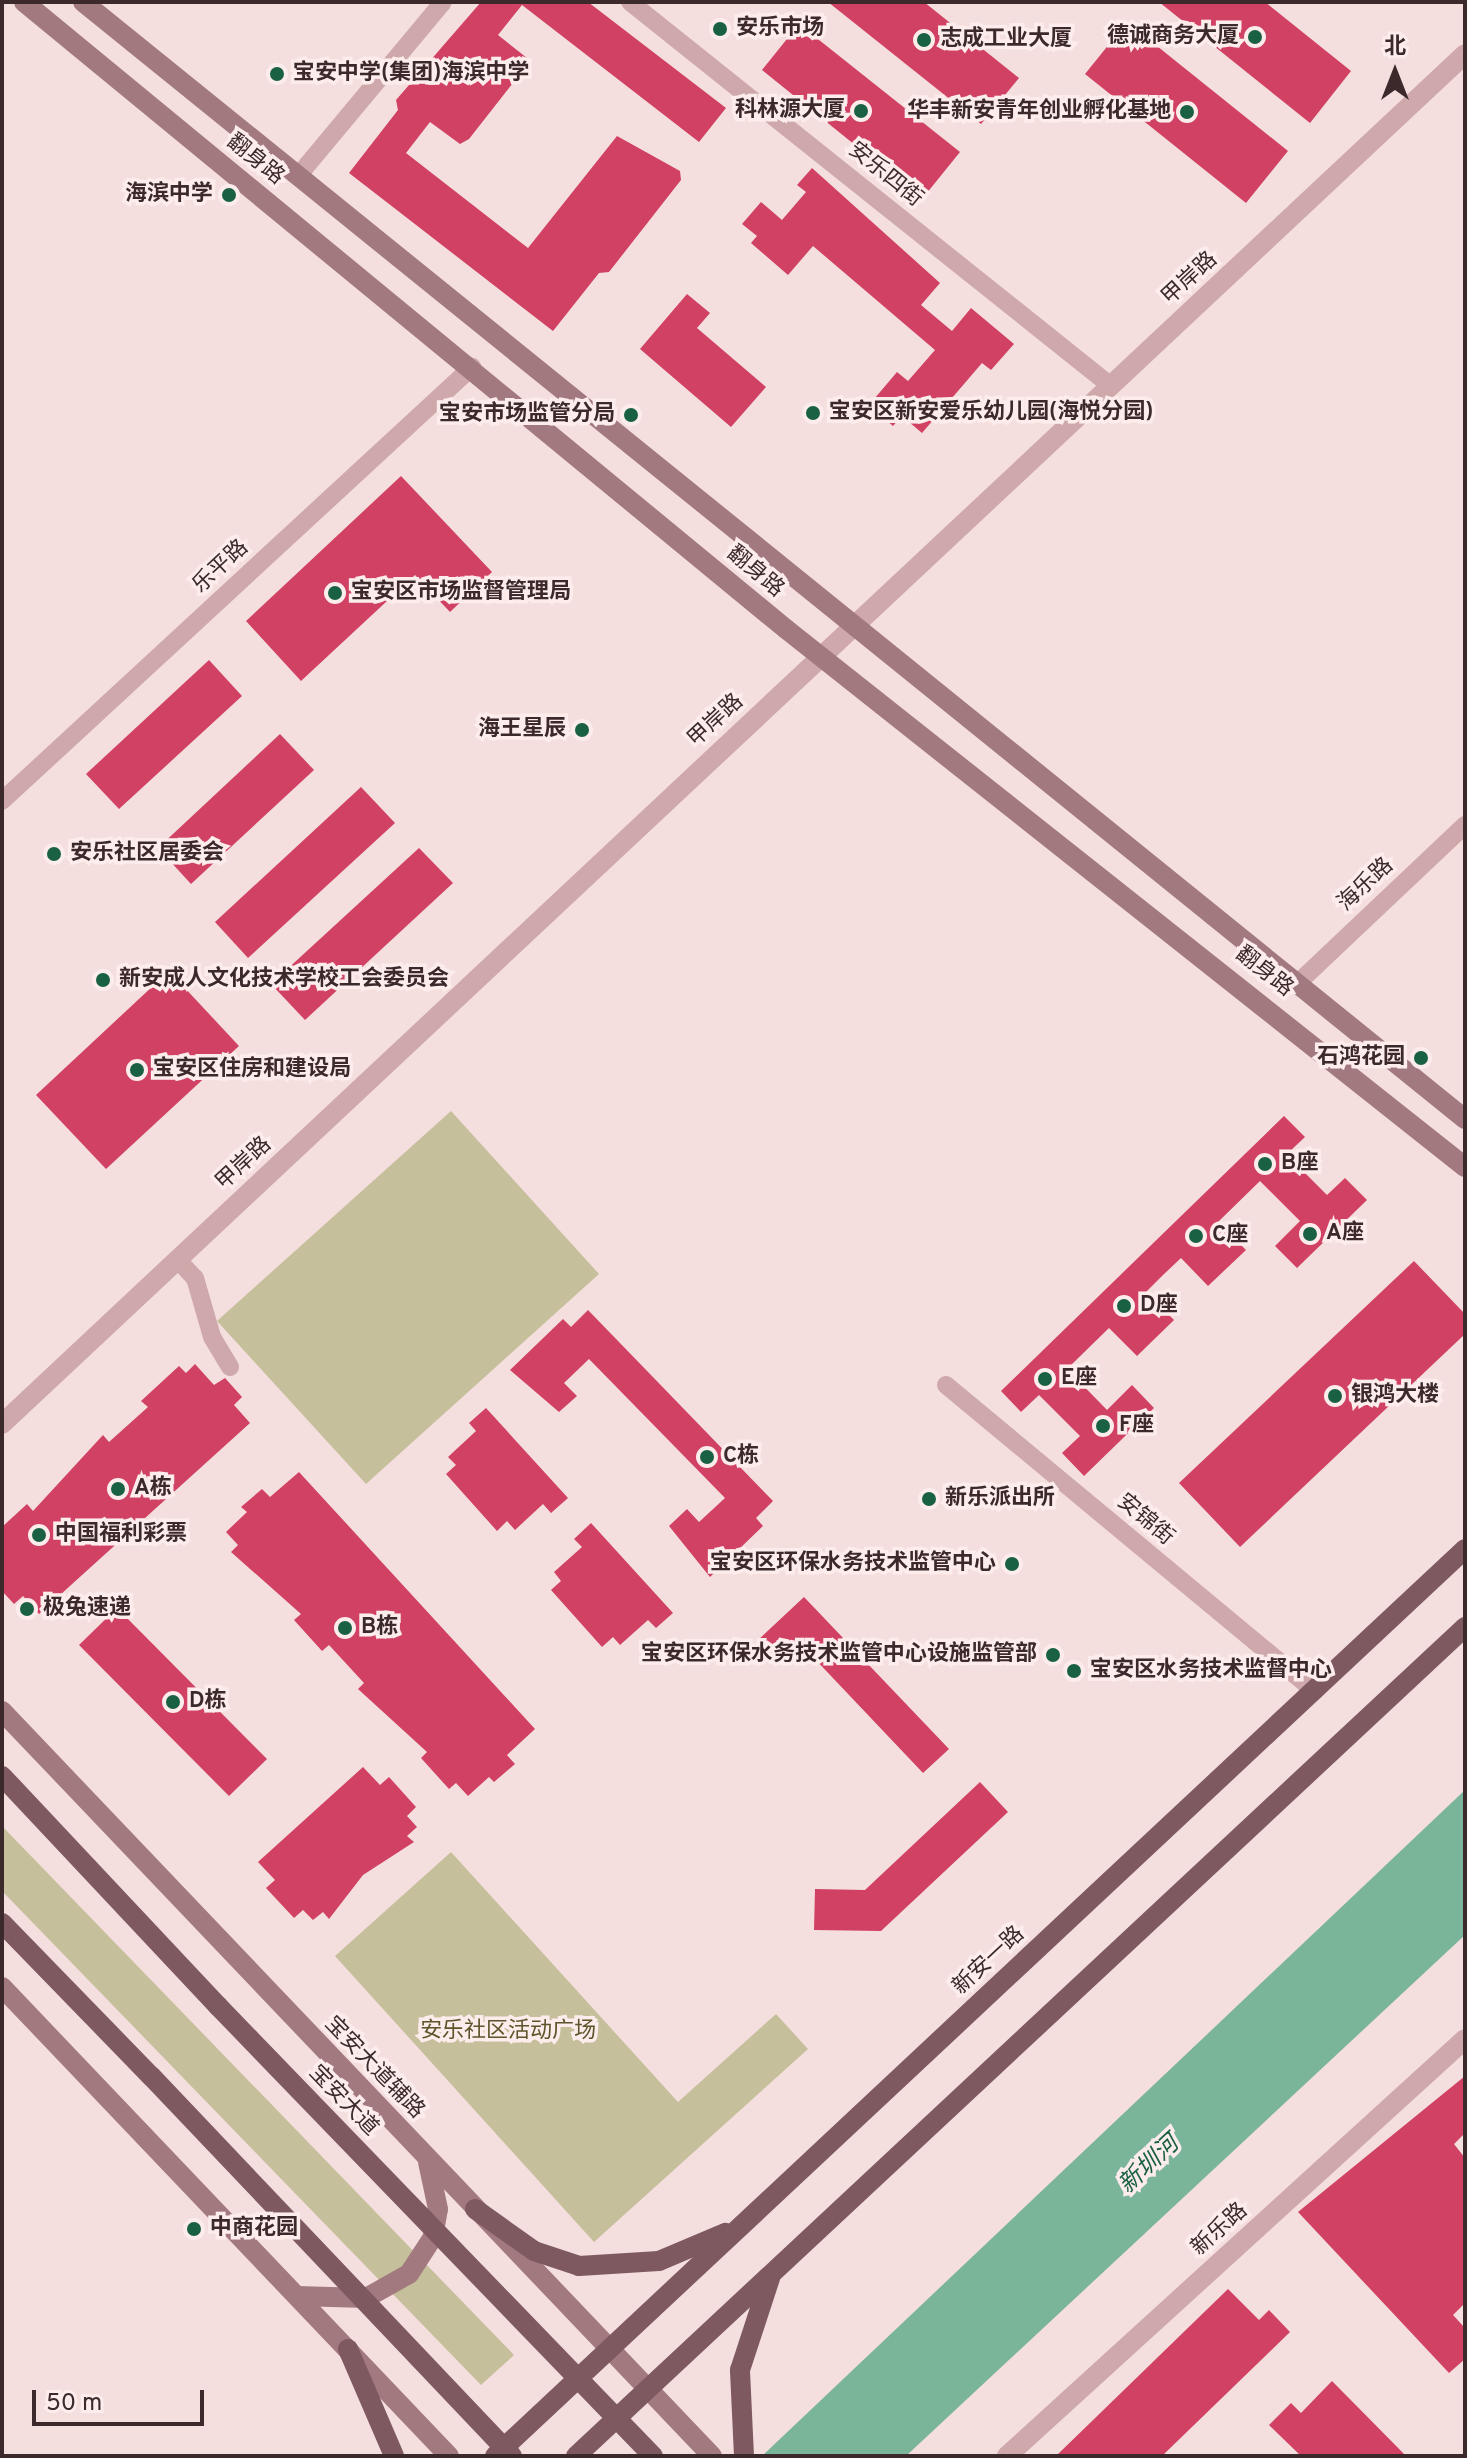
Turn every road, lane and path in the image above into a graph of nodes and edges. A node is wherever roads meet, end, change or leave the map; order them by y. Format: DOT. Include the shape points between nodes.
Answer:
graph roads {
  1 [pos="24,2"];
  2 [pos="83,2"];
  3 [pos="443,2"];
  4 [pos="630,2"];
  5 [pos="1465,54"];
  6 [pos="298,176"];
  7 [pos="472,367"];
  8 [pos="1111,386"];
  9 [pos="852,628"];
  10 [pos="821,657"];
  11 [pos="3,799"];
  12 [pos="1465,825"];
  13 [pos="1300,981"];
  14 [pos="1465,1119"];
  15 [pos="1465,1167"];
  16 [pos="177,1259"];
  17 [pos="230,1367"];
  18 [pos="946,1385"];
  19 [pos="2,1424"];
  20 [pos="1465,1549"];
  21 [pos="1465,1627"];
  22 [pos="1314,1691"];
  23 [pos="2,1711"];
  24 [pos="2,1776"];
  25 [pos="2,1923"];
  26 [pos="2,1987"];
  27 [pos="1465,2039"];
  28 [pos="426,2157"];
  29 [pos="475,2209"];
  30 [pos="743,2224"];
  31 [pos="771,2274"];
  32 [pos="297,2296"];
  33 [pos="348,2349"];
  34 [pos="610,2349"];
  35 [pos="648,2389"];
  36 [pos="744,2451"];
  37 [pos="580,2452"];
  38 [pos="394,2456"];
  39 [pos="449,2456"];
  40 [pos="495,2456"];
  41 [pos="512,2456"];
  42 [pos="653,2456"];
  43 [pos="712,2456"];
  44 [pos="1007,2456"];
  1 -- 7 [label="main road, 翻身路"];
  2 -- 6 [label="main road, 翻身路"];
  3 -- 6 [label="street"];
  4 -- 8 [label="street, 安乐四街"];
  5 -- 8 [label="street, 甲岸路"];
  6 -- 9 [label="main road, 翻身路"];
  7 -- 10 [label="main road, 翻身路"];
  7 -- 11 [label="street, 乐平路"];
  8 -- 9 [label="street, 甲岸路"];
  9 -- 10 [label="street, 甲岸路"];
  9 -- 13 [label="main road, 翻身路"];
  10 -- 15 [label="main road, 翻身路"];
  10 -- 16 [label="street, 甲岸路"];
  12 -- 13 [label="street, 海乐路"];
  13 -- 14 [label="main road, 翻身路"];
  16 -- 17 [label="street" via="195,1278 212,1337"];
  16 -- 19 [label="street, 甲岸路"];
  18 -- 22 [label="street, 安锦街"];
  20 -- 22 [label="main road, 新安一路"];
  21 -- 31 [label="main road"];
  22 -- 30 [label="main road, 新安一路"];
  23 -- 28 [label="main road, 宝安大道辅路"];
  24 -- 42 [label="main road, 宝安大道, bridge"];
  25 -- 41 [label="main road, bridge"];
  26 -- 32 [label="main road"];
  27 -- 44 [label="street, 新乐路"];
  28 -- 29 [label="main road, 宝安大道辅路"];
  28 -- 32 [label="main road" via="438,2209 433,2237 409,2274 366,2298"];
  29 -- 30 [label="main road" via="534,2251 599,2268 659,2261"];
  29 -- 34 [label="main road, 宝安大道辅路"];
  30 -- 34 [label="main road, 新安一路"];
  31 -- 35 [label="main road"];
  31 -- 36 [label="main road" via="740,2370"];
  32 -- 33 [label="main road"];
  33 -- 38 [label="main road"];
  33 -- 39 [label="main road"];
  34 -- 35 [label="main road, 宝安大道辅路"];
  34 -- 40 [label="main road, 新安一路"];
  35 -- 37 [label="main road"];
  35 -- 43 [label="main road, 宝安大道辅路"];
}
